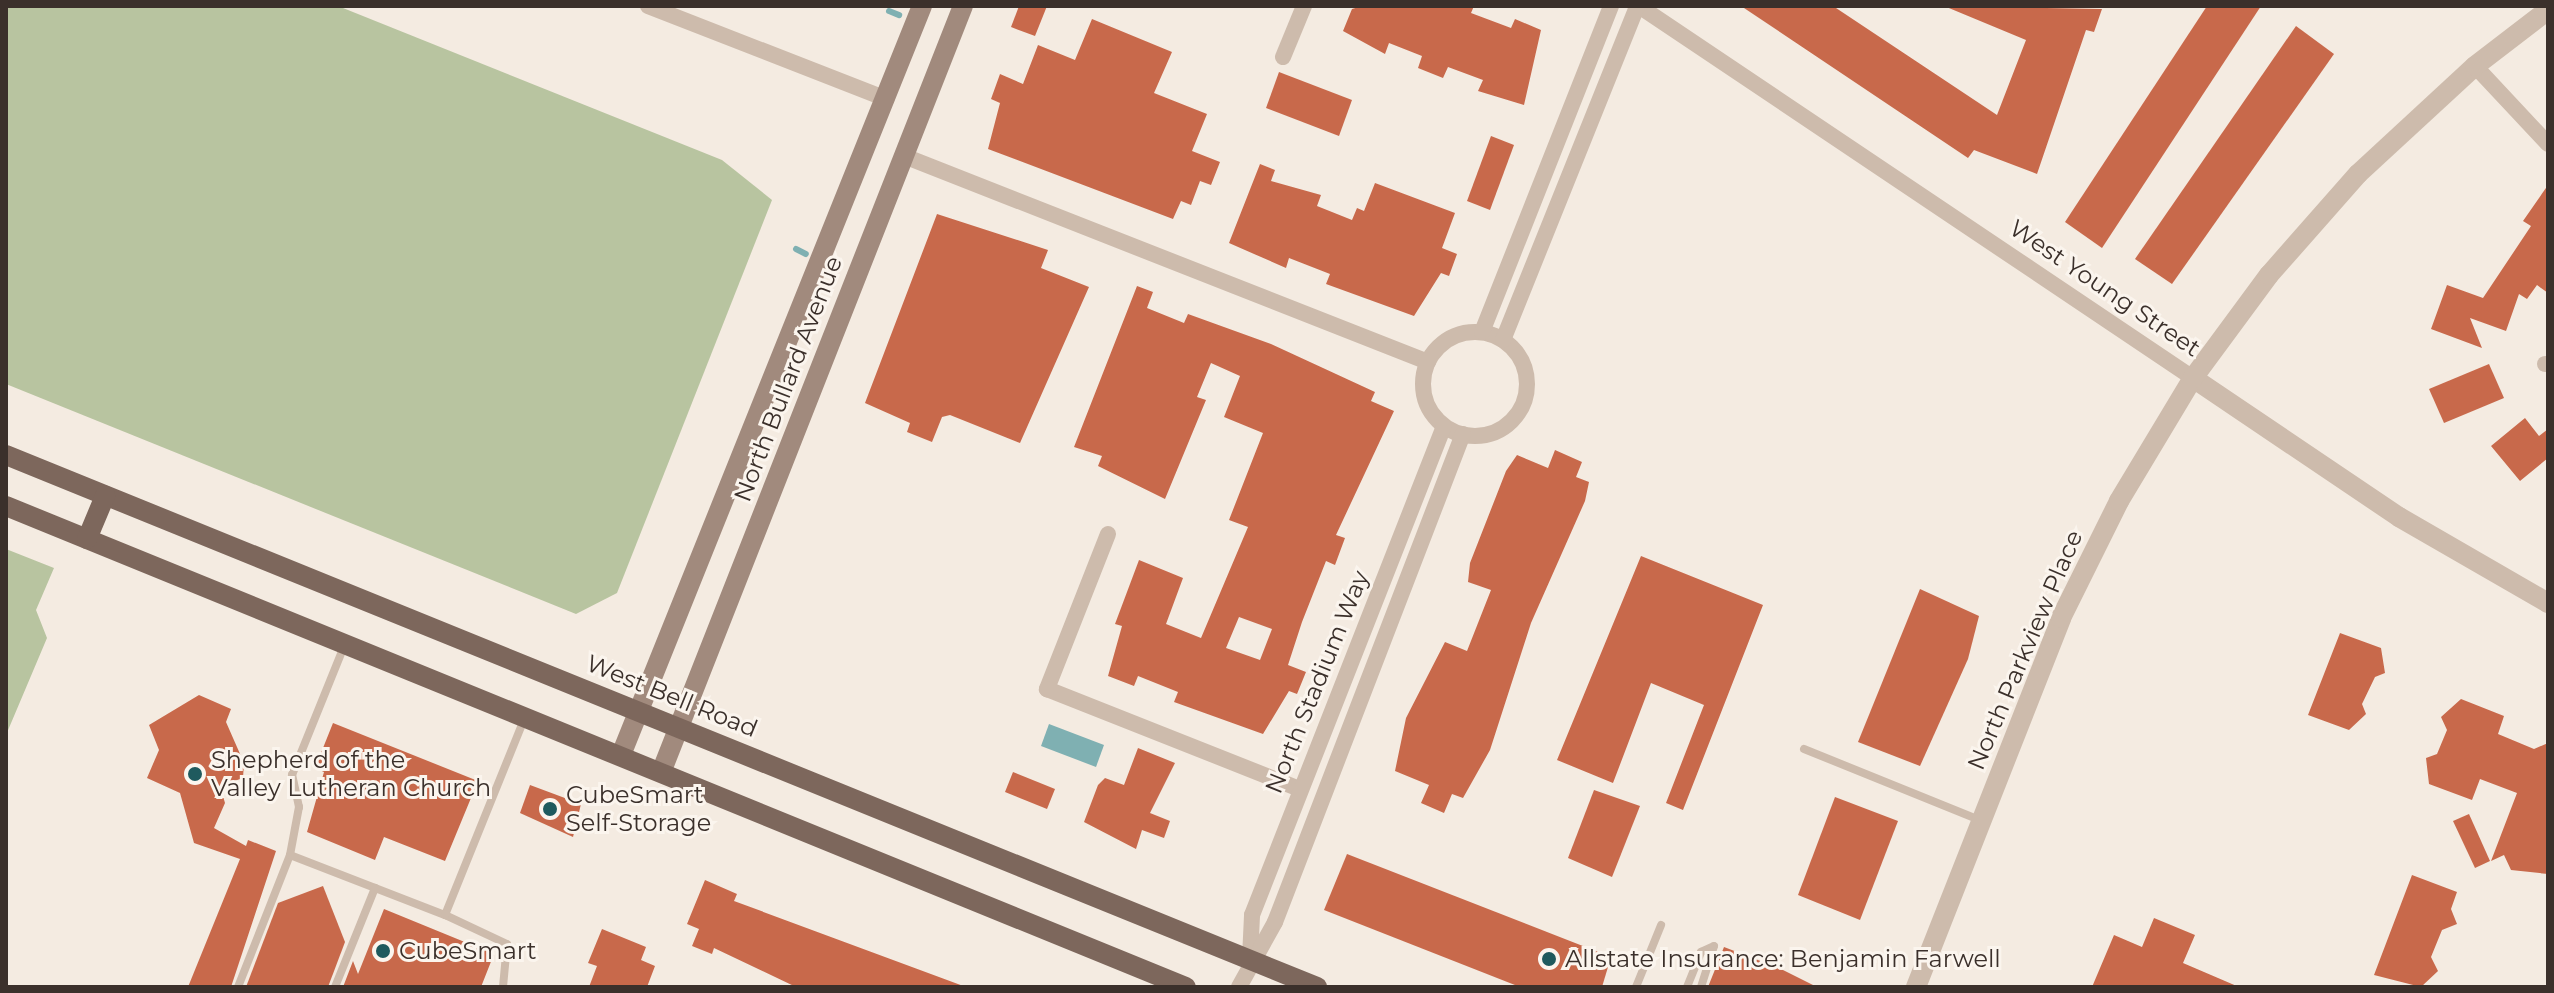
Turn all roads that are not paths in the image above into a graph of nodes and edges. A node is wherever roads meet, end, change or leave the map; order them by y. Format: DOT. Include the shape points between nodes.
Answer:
graph roads {
  1 [pos="648,6"];
  2 [pos="922,6"];
  3 [pos="963,6"];
  4 [pos="1304,6"];
  5 [pos="1611,6"];
  6 [pos="1638,6"];
  7 [pos="2548,10"];
  8 [pos="1283,57"];
  9 [pos="2475,66"];
  10 [pos="886,99"];
  11 [pos="2548,144"];
  12 [pos="904,156"];
  13 [pos="1482,332"];
  14 [pos="1503,340"];
  15 [pos="1428,362"];
  16 [pos="2193,378"];
  17 [pos="1444,426"];
  18 [pos="1463,434"];
  19 [pos="6,455"];
  20 [pos="105,496"];
  21 [pos="6,506"];
  22 [pos="1108,534"];
  23 [pos="87,539"];
  24 [pos="2548,603"];
  25 [pos="345,643"];
  26 [pos="637,708"];
  27 [pos="525,716"];
  28 [pos="680,727"];
  29 [pos="1804,749"];
  30 [pos="621,755"];
  31 [pos="662,770"];
  32 [pos="1300,789"];
  33 [pos="1982,821"];
  34 [pos="290,855"];
  35 [pos="375,888"];
  36 [pos="445,915"];
  37 [pos="1661,925"];
  38 [pos="1250,959"];
  39 [pos="238,987"];
  40 [pos="335,987"];
  41 [pos="503,987"];
  42 [pos="1186,987"];
  43 [pos="1239,987"];
  44 [pos="1317,987"];
  45 [pos="1636,987"];
  46 [pos="1687,987"];
  47 [pos="1701,987"];
  48 [pos="1916,987"];
  1 -- 10 [label="street"];
  2 -- 10 [label="main road, North Bullard Avenue"];
  3 -- 12 [label="main road, North Bullard Avenue"];
  4 -- 8 [label="street"];
  5 -- 13 [label="street"];
  6 -- 14 [label="street"];
  6 -- 16 [label="street, West Young Street"];
  7 -- 9 [label="street, North Parkview Place"];
  9 -- 11 [label="street"];
  9 -- 16 [label="street, North Parkview Place" via="2308,227"];
  10 -- 26 [label="main road, North Bullard Avenue"];
  12 -- 15 [label="street"];
  12 -- 28 [label="main road, North Bullard Avenue"];
  13 -- 14 [label="street"];
  13 -- 15 [label="street" via="1448,338"];
  14 -- 18 [label="street" via="1524,365 1521,410 1502,429"];
  15 -- 17 [label="street" via="1425,399"];
  16 -- 24 [label="street, West Young Street" via="2399,517"];
  16 -- 33 [label="street, North Parkview Place" via="2119,501 2061,618"];
  17 -- 18 [label="street"];
  17 -- 32 [label="street, North Stadium Way"];
  18 -- 38 [label="street, North Stadium Way" via="1275,922"];
  19 -- 20 [label="main road, West Bell Road"];
  20 -- 23 [label="main road"];
  20 -- 26 [label="main road, West Bell Road"];
  21 -- 23 [label="main road"];
  22 -- 32 [label="street" via="1047,689"];
  23 -- 25 [label="main road"];
  25 -- 27 [label="main road"];
  25 -- 34 [label="lane" via="292,775 299,807"];
  26 -- 28 [label="main road, West Bell Road"];
  26 -- 30 [label="main road, North Bullard Avenue"];
  27 -- 30 [label="main road"];
  27 -- 36 [label="lane"];
  28 -- 31 [label="main road, North Bullard Avenue"];
  28 -- 38 [label="main road, West Bell Road"];
  29 -- 33 [label="lane"];
  30 -- 31 [label="main road"];
  31 -- 42 [label="main road"];
  32 -- 38 [label="street, North Stadium Way" via="1252,915"];
  33 -- 48 [label="street, North Parkview Place"];
  34 -- 35 [label="lane"];
  34 -- 39 [label="lane"];
  35 -- 36 [label="lane"];
  35 -- 40 [label="lane"];
  36 -- 41 [label="lane" via="507,944"];
  37 -- 45 [label="lane"];
  38 -- 43 [label="street, North Stadium Way"];
  38 -- 44 [label="main road, West Bell Road"];
  46 -- 47 [label="lane" via="1701,952 1714,946"];
}
